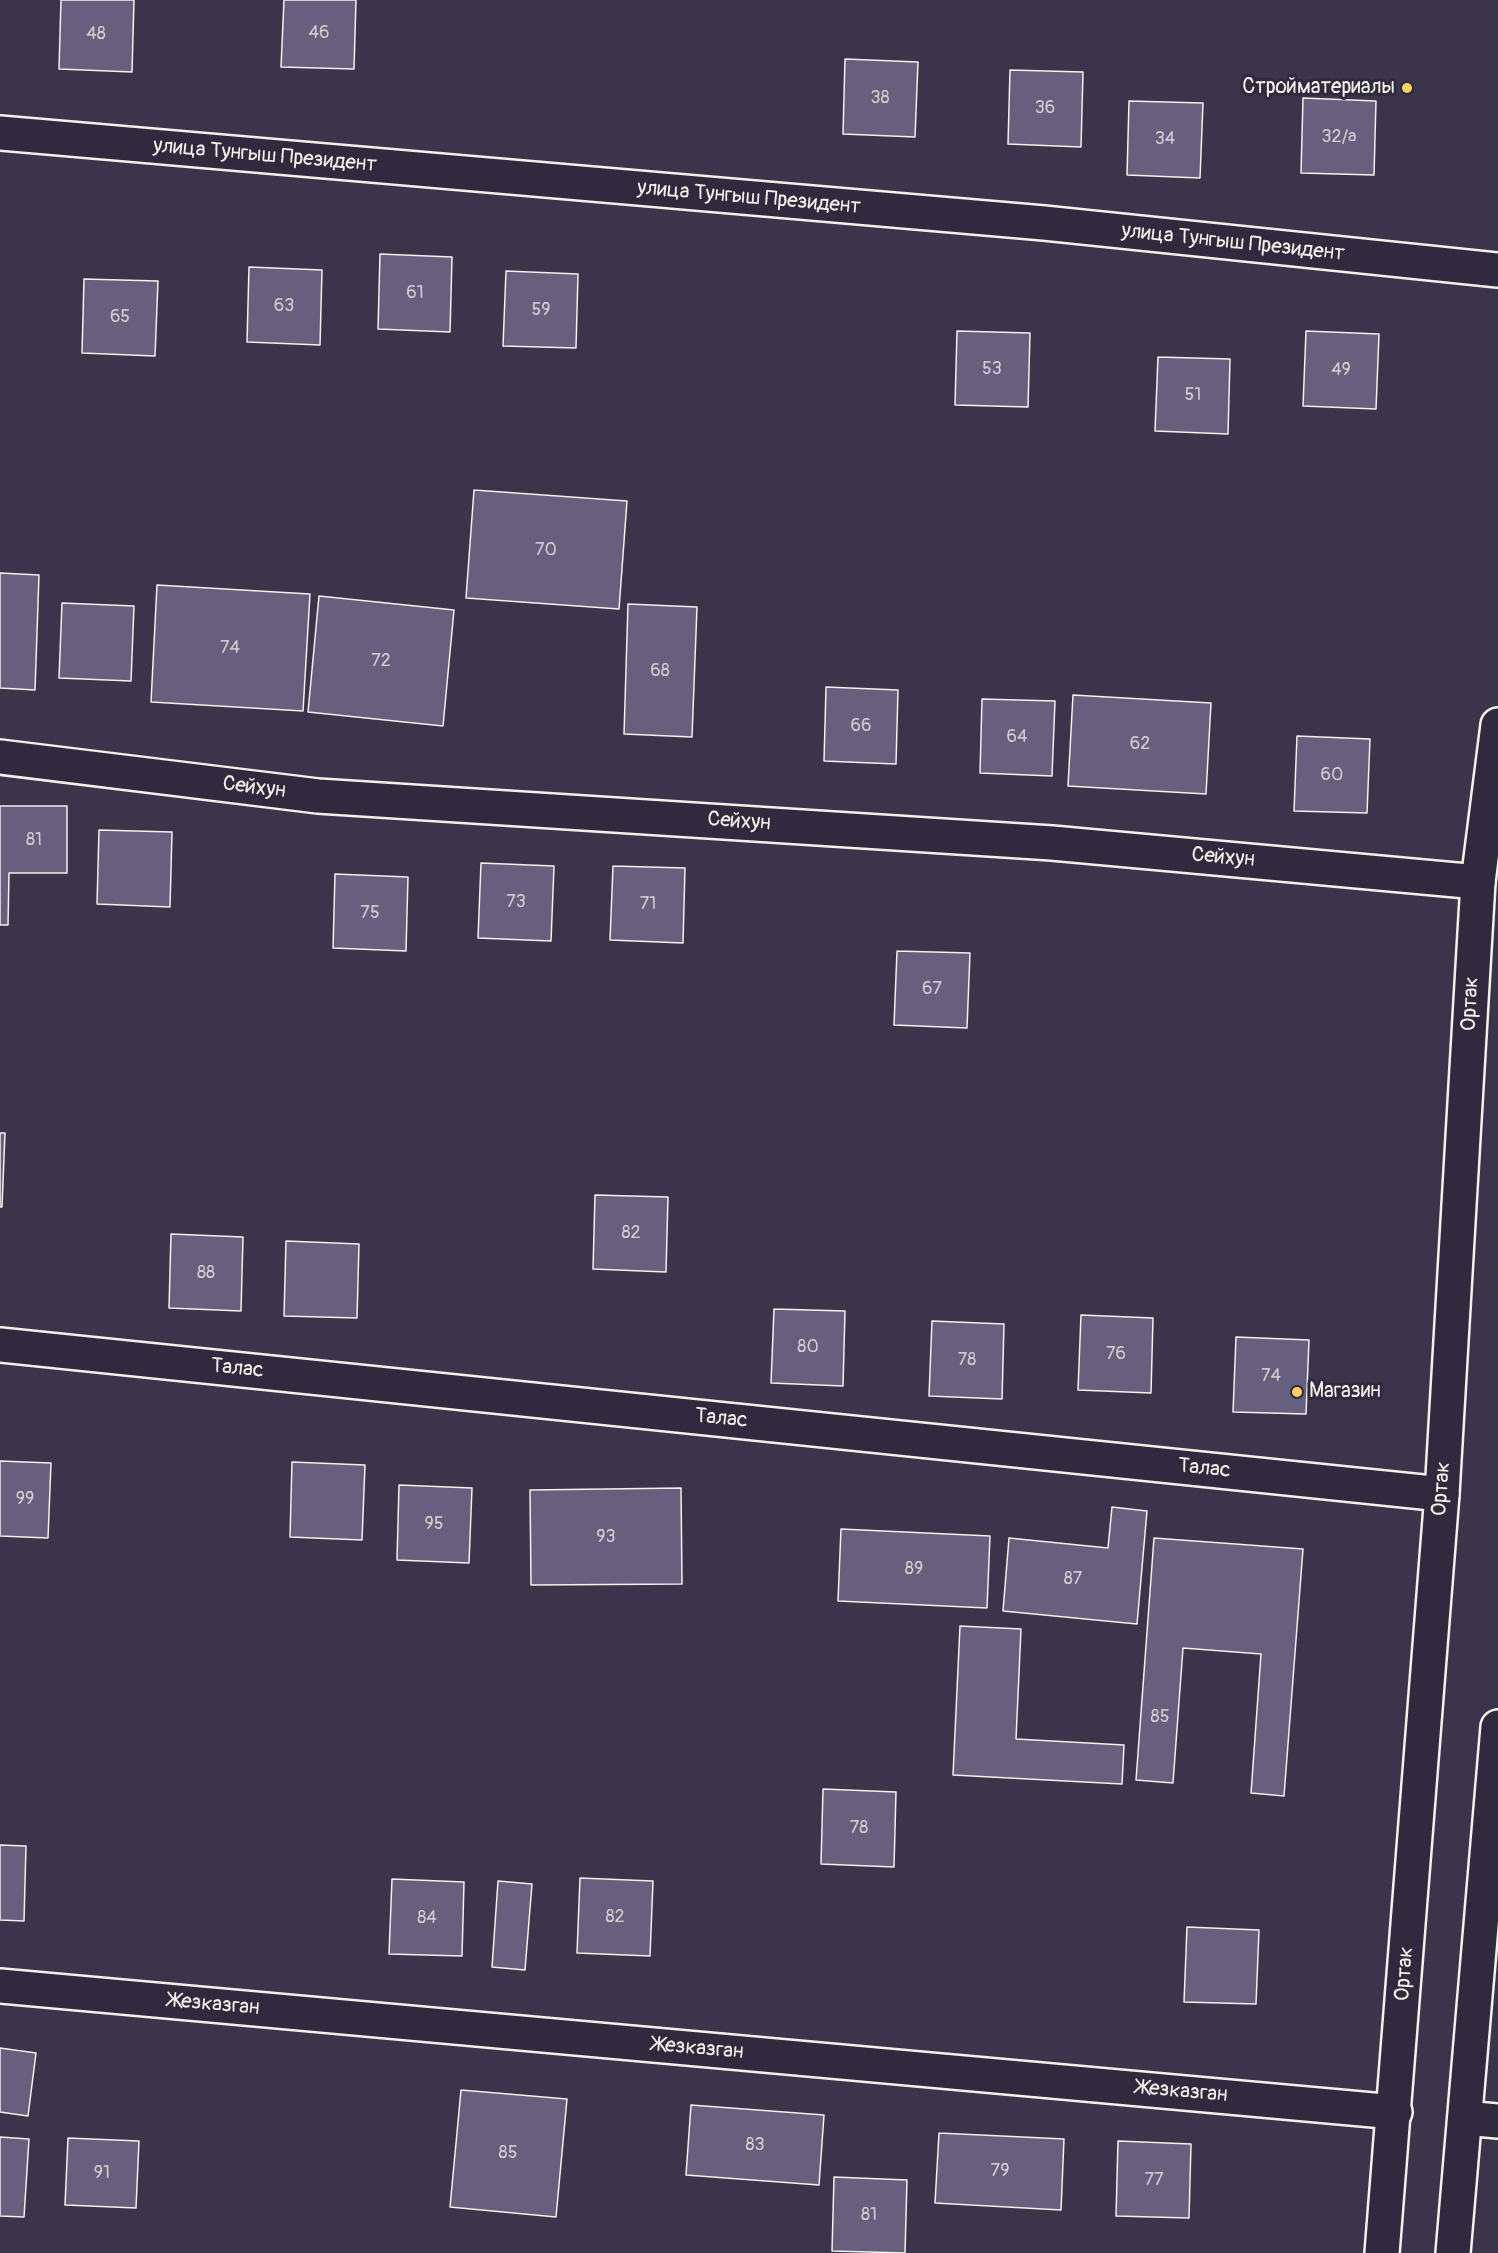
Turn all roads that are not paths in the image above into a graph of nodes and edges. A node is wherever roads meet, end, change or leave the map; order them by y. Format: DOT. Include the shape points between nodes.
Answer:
graph roads {
  1 [pos="0,133"];
  2 [pos="1498,270"];
  3 [pos="1498,725"];
  4 [pos="0,757"];
  5 [pos="1478,882"];
  6 [pos="0,1345"];
  7 [pos="1442,1494"];
  8 [pos="1498,1727"];
  9 [pos="0,1986"];
  10 [pos="1395,2112"];
  11 [pos="1465,2118"];
  12 [pos="1498,2121"];
  13 [pos="1382,2253"];
  14 [pos="1454,2253"];
  1 -- 2 [label="street, улица Тунгыш Президент" via="1044,223"];
  3 -- 5 [label="street, Ортак"];
  4 -- 5 [label="street, Сейхун" via="318,795 1052,843"];
  5 -- 7 [label="street, Ортак"];
  6 -- 7 [label="street, Талас"];
  7 -- 10 [label="street, Ортак"];
  8 -- 11 [label="street"];
  9 -- 10 [label="street, Жезказган"];
  10 -- 13 [label="street, Ортак"];
  11 -- 12 [label="street"];
  11 -- 14 [label="street"];
}
